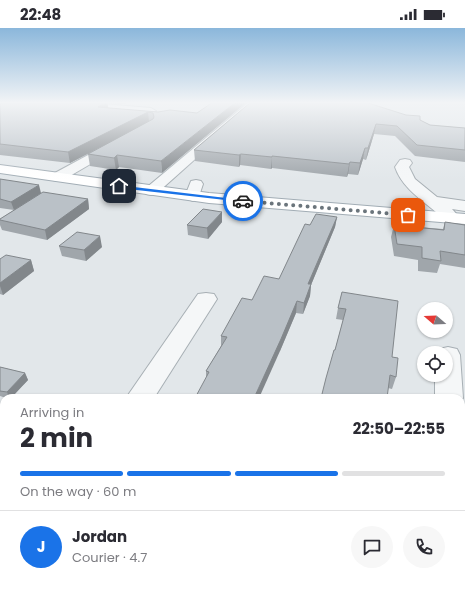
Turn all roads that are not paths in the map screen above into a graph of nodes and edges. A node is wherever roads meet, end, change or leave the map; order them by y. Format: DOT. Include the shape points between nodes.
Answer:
graph roads {
  1 [pos="223,128"];
  2 [pos="123,140"];
  3 [pos="405,163"];
  4 [pos="0,168"];
  5 [pos="58,177"];
  6 [pos="150,191"];
  7 [pos="434,201"];
  8 [pos="465,206"];
  9 [pos="458,218"];
  10 [pos="206,299"];
  11 [pos="449,382"];
  12 [pos="143,394"];
  13 [pos="449,394"];
  1 -- 6 [label="street"];
  2 -- 5 [label="street"];
  3 -- 7 [label="street" via="402,167 409,183"];
  4 -- 5 [label="main road"];
  5 -- 6 [label="main road"];
  6 -- 9 [label="main road" via="194,190"];
  7 -- 8 [label="street"];
  7 -- 9 [label="street"];
  10 -- 12 [label="street"];
  11 -- 13 [label="street"];
}
